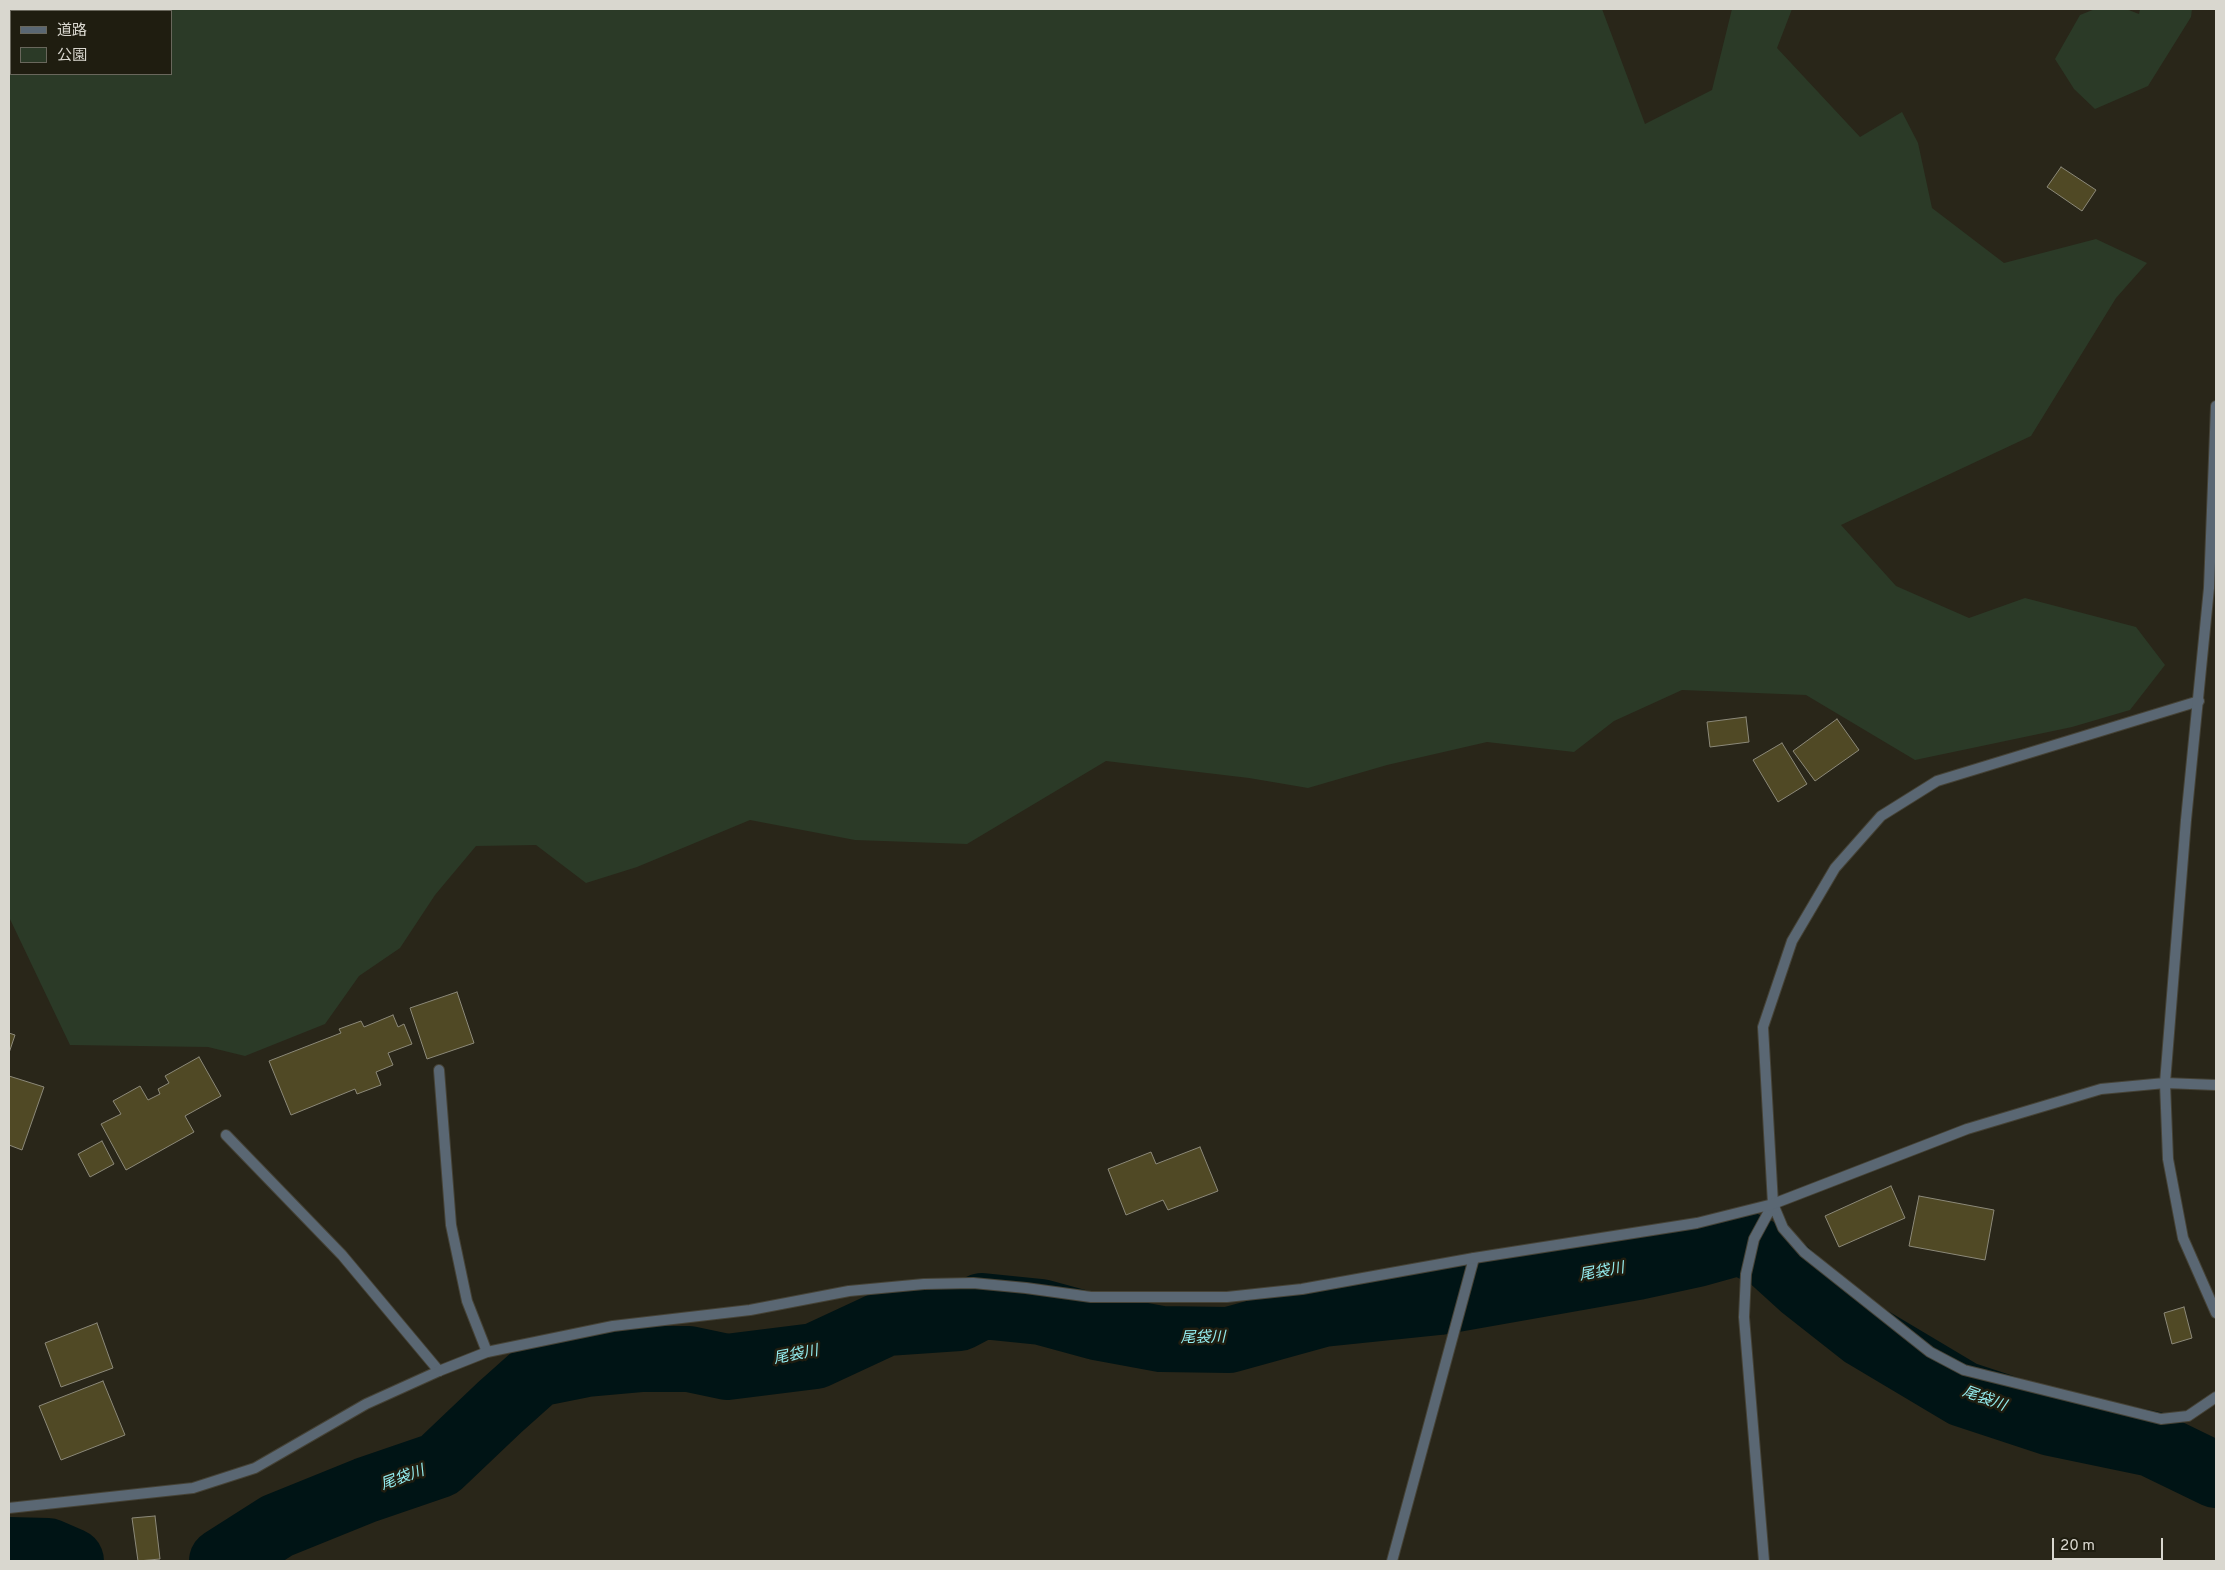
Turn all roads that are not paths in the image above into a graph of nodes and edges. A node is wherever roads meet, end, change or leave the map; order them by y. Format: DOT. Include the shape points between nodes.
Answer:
graph roads {
  1 [pos="2216,406"];
  2 [pos="2199,701"];
  3 [pos="439,1070"];
  4 [pos="2165,1083"];
  5 [pos="2216,1085"];
  6 [pos="226,1135"];
  7 [pos="1773,1204"];
  8 [pos="1474,1258"];
  9 [pos="2216,1313"];
  10 [pos="487,1352"];
  11 [pos="439,1371"];
  12 [pos="2216,1397"];
  13 [pos="9,1508"];
  14 [pos="1392,1561"];
  15 [pos="1764,1561"];
  1 -- 2 [label="street" via="2209,588"];
  2 -- 4 [label="street"];
  2 -- 7 [label="street" via="1938,781 1881,816 1835,868 1792,941 1763,1026"];
  3 -- 10 [label="street" via="451,1225 467,1301"];
  4 -- 5 [label="street"];
  4 -- 7 [label="street" via="2101,1089 1967,1129"];
  4 -- 9 [label="street" via="2168,1159 2183,1238"];
  6 -- 11 [label="street" via="342,1254"];
  7 -- 8 [label="street" via="1697,1223"];
  7 -- 12 [label="street" via="1783,1228 1804,1252 1930,1352 1964,1370 2161,1419 2188,1416"];
  7 -- 15 [label="street" via="1754,1239 1746,1274 1744,1317"];
  8 -- 10 [label="street" via="1302,1289 1226,1296 1091,1297 972,1283 849,1291 750,1310 613,1326"];
  8 -- 14 [label="street"];
  10 -- 11 [label="street"];
  11 -- 13 [label="street" via="366,1404 255,1468 193,1488"];
}
